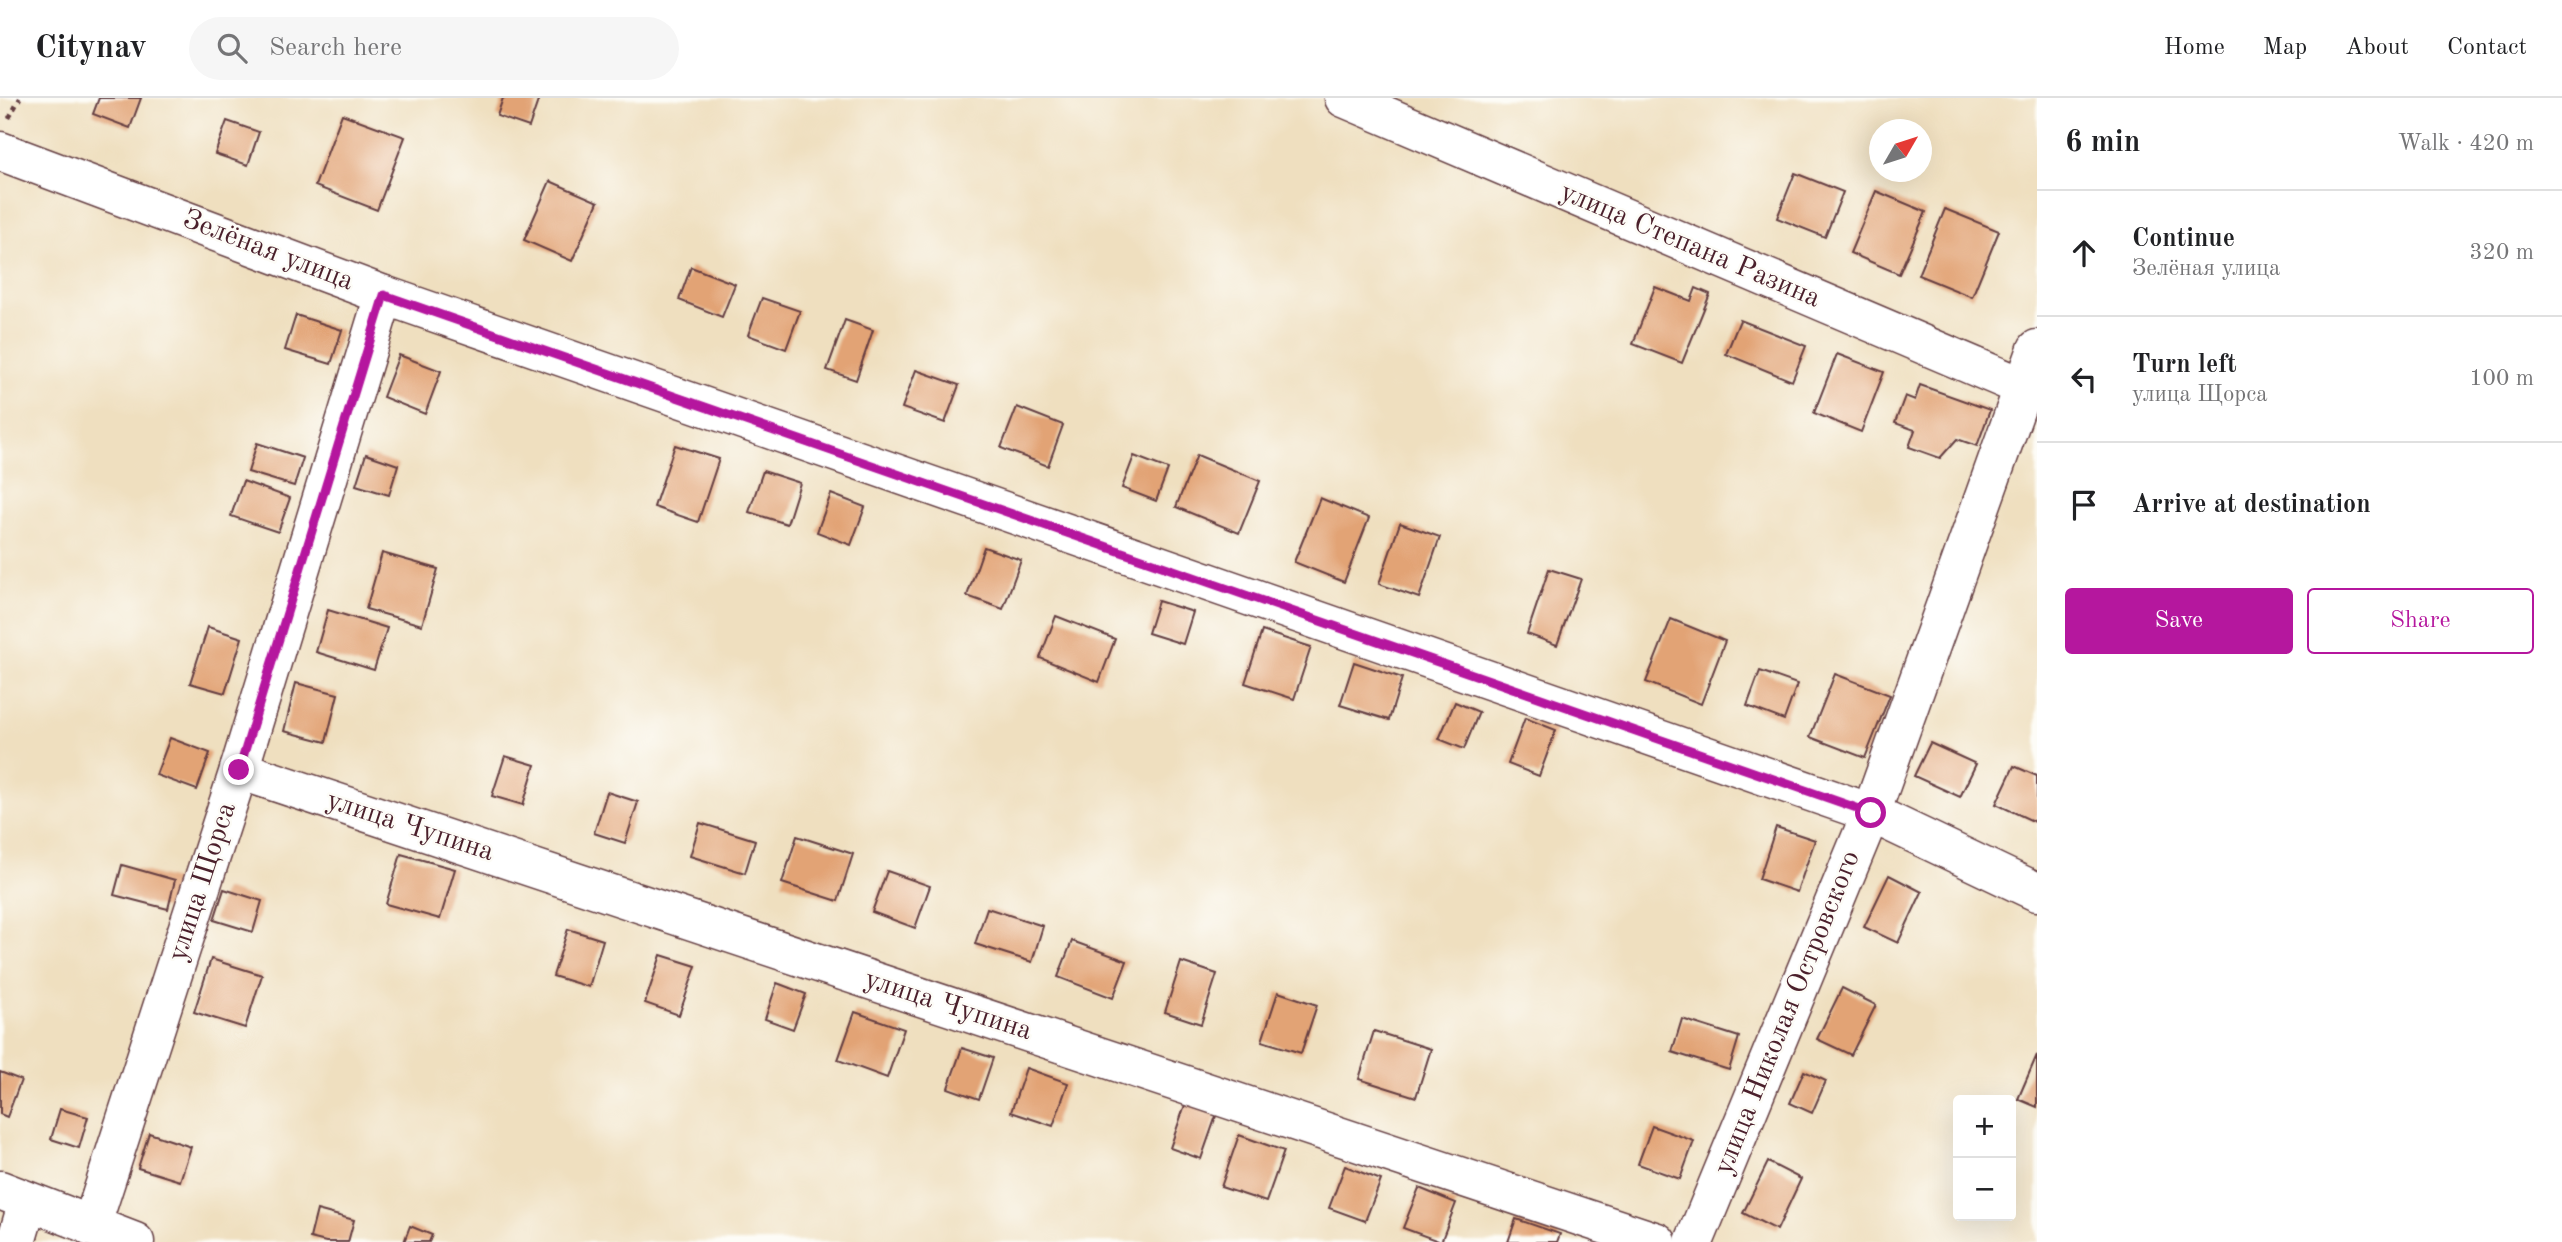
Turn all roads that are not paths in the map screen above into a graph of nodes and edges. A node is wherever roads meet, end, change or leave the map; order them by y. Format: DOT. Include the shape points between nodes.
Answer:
graph roads {
  1 [pos="1344,98"];
  2 [pos="0,150"];
  3 [pos="384,295"];
  4 [pos="2037,349"];
  5 [pos="2029,390"];
  6 [pos="239,770"];
  7 [pos="1871,813"];
  8 [pos="2037,892"];
  9 [pos="14,1196"];
  10 [pos="91,1227"];
  11 [pos="16,1242"];
  12 [pos="135,1242"];
  13 [pos="1657,1242"];
  14 [pos="1694,1242"];
  1 -- 5 [label="street, улица Степана Разина"];
  2 -- 3 [label="street, Зелёная улица"];
  3 -- 6 [label="street, улица Щорса"];
  3 -- 7 [label="street, Зелёная улица"];
  4 -- 5 [label="street, улица Николая Островского"];
  5 -- 7 [label="street, улица Николая Островского"];
  6 -- 10 [label="street, улица Щорса"];
  6 -- 13 [label="street, улица Чупина"];
  7 -- 8 [label="street, Зелёная улица"];
  7 -- 14 [label="street, улица Николая Островского"];
  9 -- 10 [label="street"];
  9 -- 11 [label="street"];
  10 -- 12 [label="street"];
}
